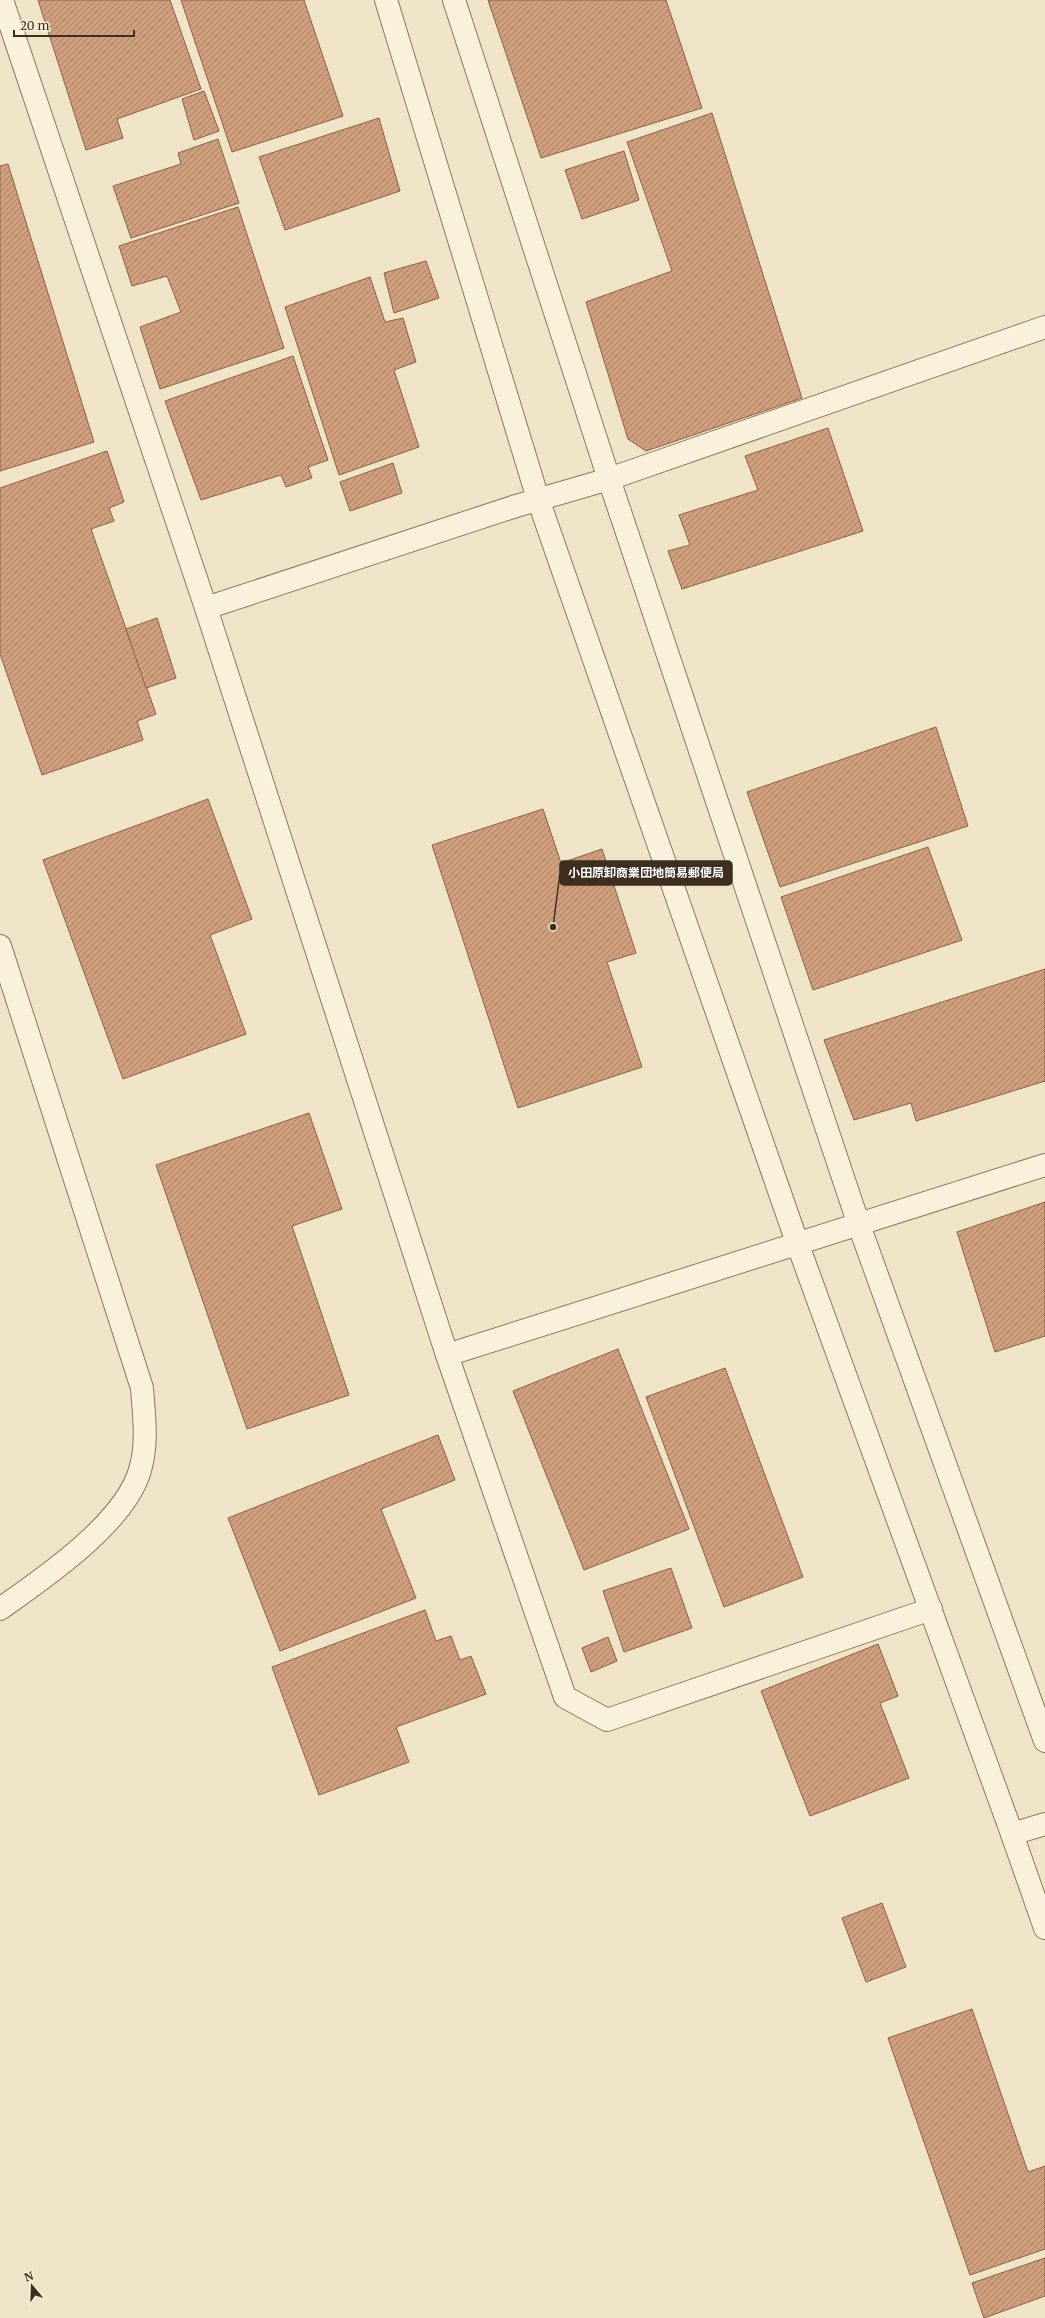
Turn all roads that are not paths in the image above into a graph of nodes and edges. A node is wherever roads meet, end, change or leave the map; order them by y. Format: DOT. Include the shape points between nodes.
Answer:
graph roads {
  1 [pos="2,0"];
  2 [pos="386,0"];
  3 [pos="454,0"];
  4 [pos="1045,327"];
  5 [pos="608,479"];
  6 [pos="538,499"];
  7 [pos="206,608"];
  8 [pos="0,946"];
  9 [pos="1045,1165"];
  10 [pos="859,1225"];
  11 [pos="798,1245"];
  12 [pos="447,1355"];
  13 [pos="0,1609"];
  14 [pos="931,1609"];
  15 [pos="1045,1741"];
  16 [pos="1045,1824"];
  17 [pos="1012,1834"];
  18 [pos="1045,1928"];
  1 -- 7 [label="street"];
  2 -- 6 [label="street"];
  3 -- 5 [label="street"];
  4 -- 5 [label="street"];
  5 -- 6 [label="street"];
  5 -- 10 [label="street"];
  6 -- 7 [label="street"];
  6 -- 11 [label="street"];
  7 -- 12 [label="street"];
  8 -- 13 [label="street" via="142,1388 146,1436 140,1470 126,1498 98,1530 51,1572"];
  9 -- 10 [label="street"];
  10 -- 11 [label="street"];
  10 -- 15 [label="street"];
  11 -- 12 [label="street"];
  11 -- 14 [label="street"];
  12 -- 14 [label="street" via="565,1697 607,1720"];
  14 -- 17 [label="street"];
  16 -- 17 [label="street"];
  17 -- 18 [label="street"];
}
